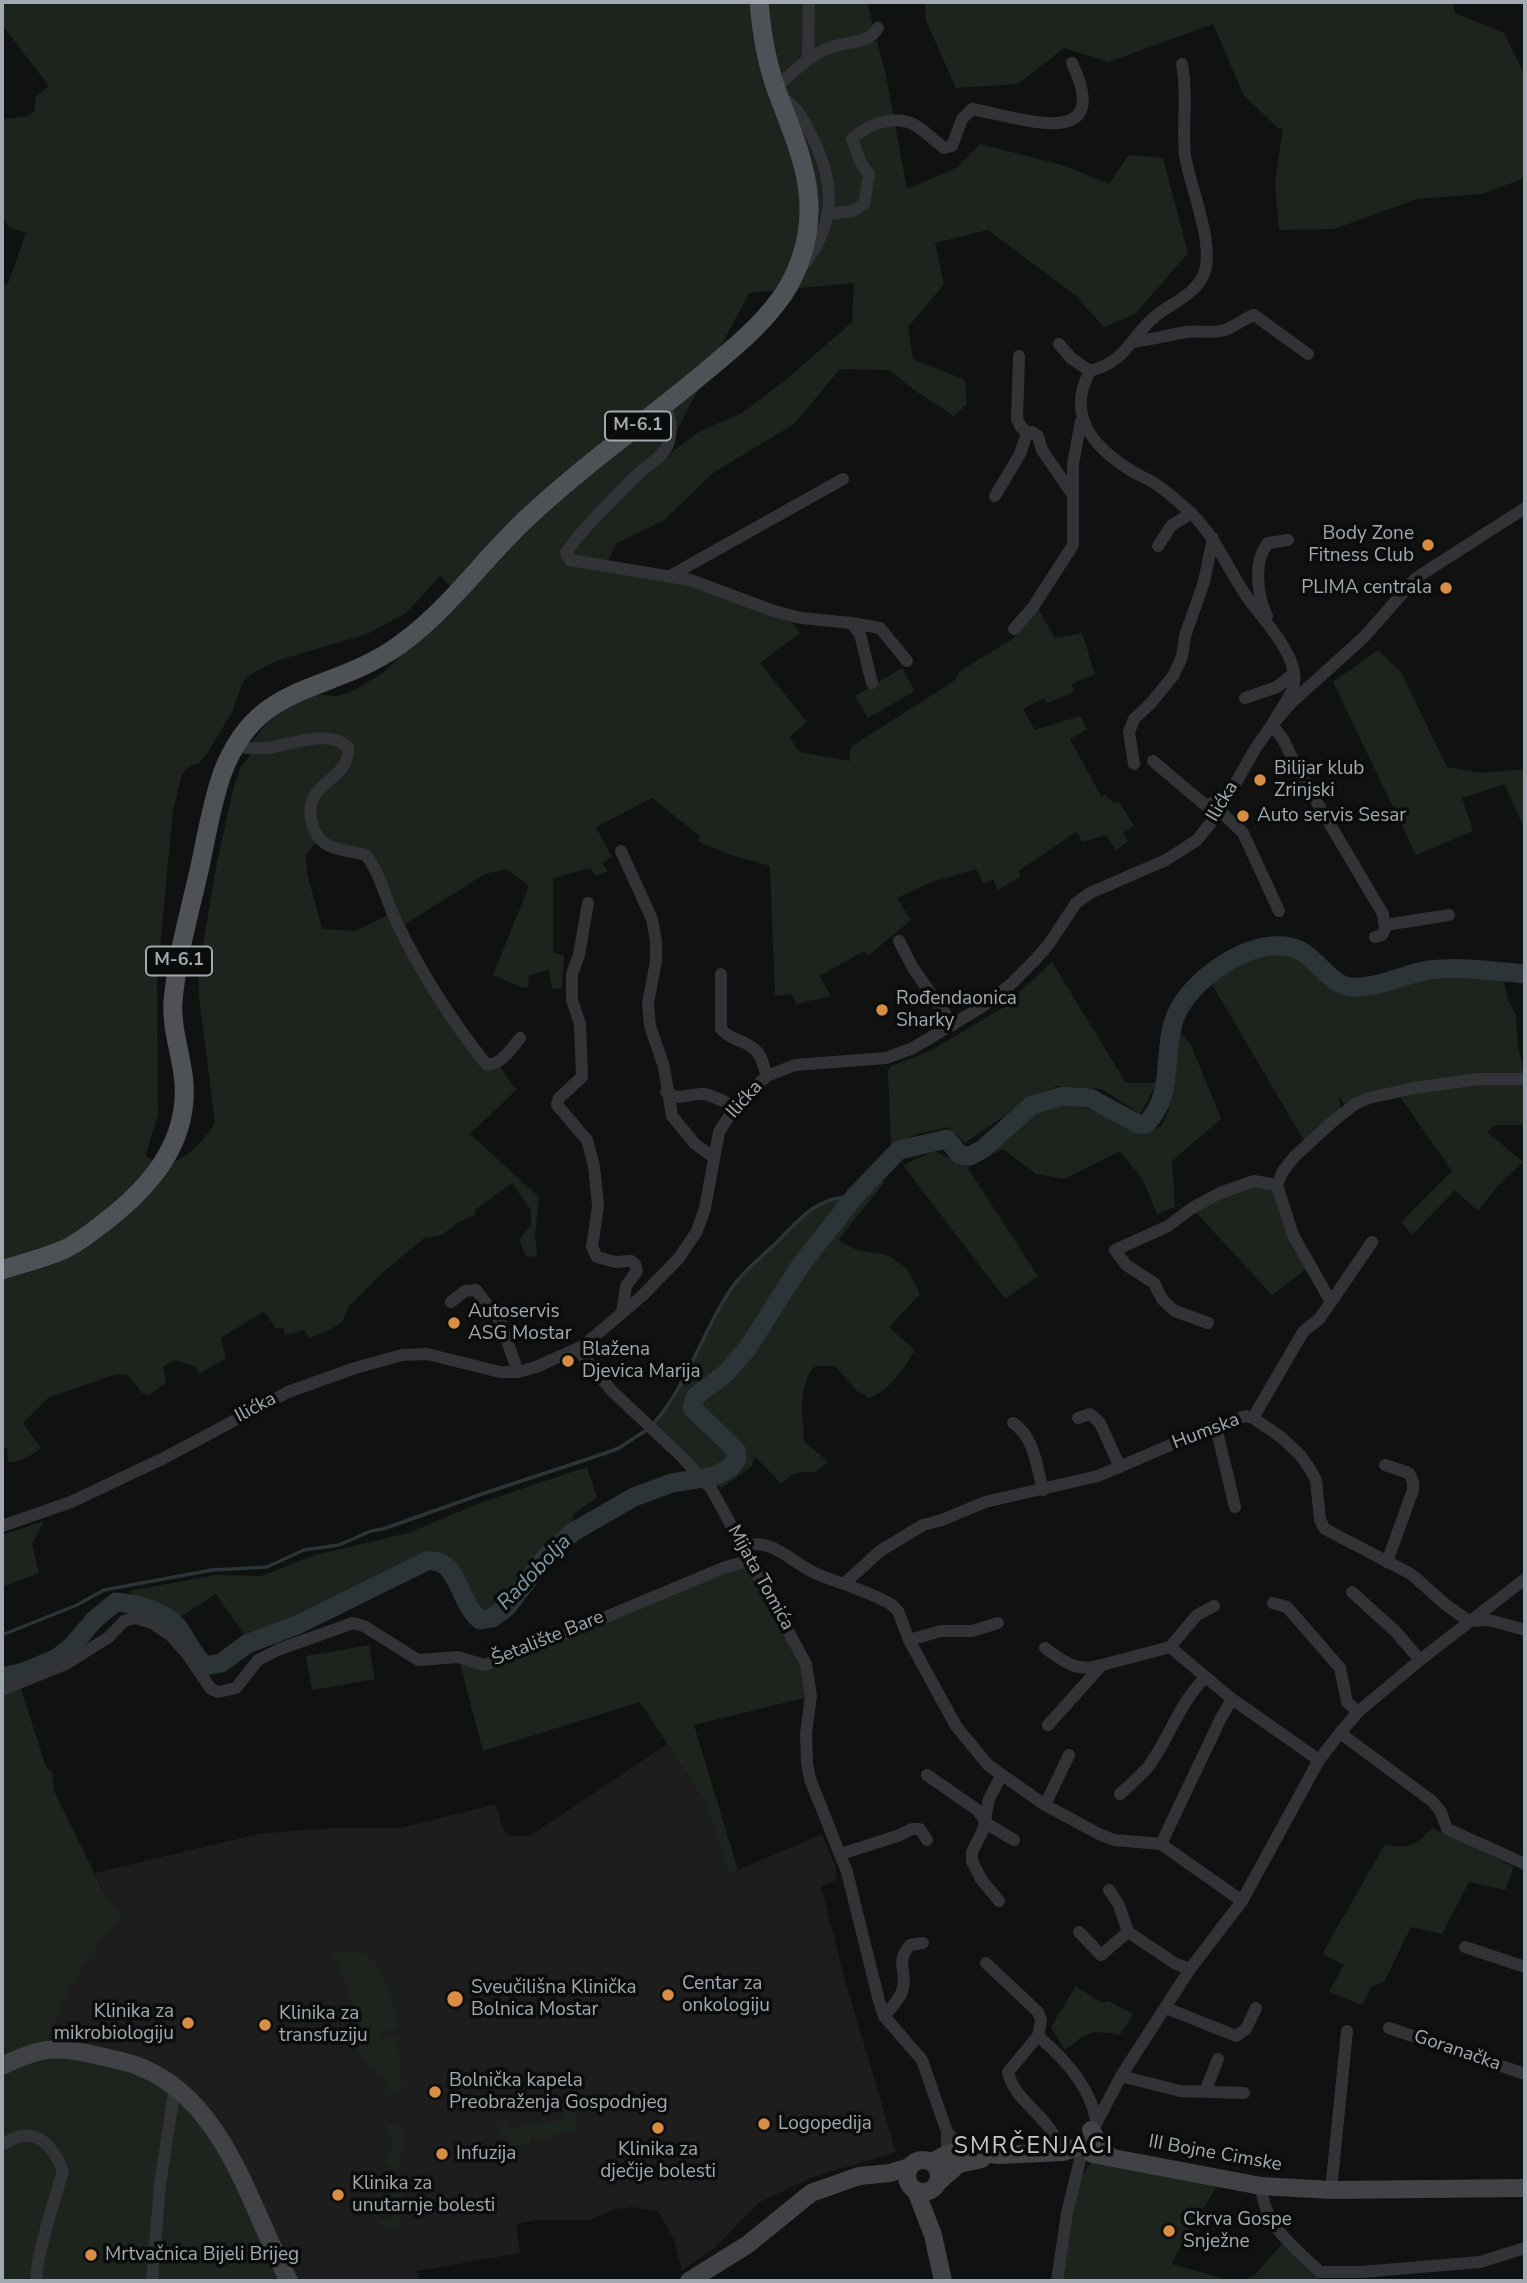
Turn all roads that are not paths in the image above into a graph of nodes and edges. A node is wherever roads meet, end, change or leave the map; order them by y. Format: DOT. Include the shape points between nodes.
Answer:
graph roads {
  1 [pos="759,2"];
  2 [pos="809,2"];
  3 [pos="878,28"];
  4 [pos="808,60"];
  5 [pos="1073,63"];
  6 [pos="1182,64"];
  7 [pos="777,91"];
  8 [pos="829,214"];
  9 [pos="793,279"];
  10 [pos="1132,342"];
  11 [pos="1059,344"];
  12 [pos="1308,354"];
  13 [pos="1019,356"];
  14 [pos="1090,371"];
  15 [pos="664,405"];
  16 [pos="1082,421"];
  17 [pos="1029,434"];
  18 [pos="843,479"];
  19 [pos="1073,495"];
  20 [pos="995,496"];
  21 [pos="1525,508"];
  22 [pos="1191,513"];
  23 [pos="1213,537"];
  24 [pos="1288,540"];
  25 [pos="1158,546"];
  26 [pos="670,576"];
  27 [pos="851,623"];
  28 [pos="1014,629"];
  29 [pos="1275,632"];
  30 [pos="907,661"];
  31 [pos="1294,673"];
  32 [pos="872,683"];
  33 [pos="1245,698"];
  34 [pos="1272,725"];
  35 [pos="234,747"];
  36 [pos="1153,761"];
  37 [pos="1134,764"];
  38 [pos="1232,788"];
  39 [pos="1220,811"];
  40 [pos="621,851"];
  41 [pos="587,903"];
  42 [pos="1279,911"];
  43 [pos="1449,915"];
  44 [pos="1385,925"];
  45 [pos="1375,937"];
  46 [pos="899,941"];
  47 [pos="721,974"];
  48 [pos="953,1025"];
  49 [pos="520,1038"];
  50 [pos="767,1076"];
  51 [pos="1525,1079"];
  52 [pos="666,1092"];
  53 [pos="735,1107"];
  54 [pos="713,1157"];
  55 [pos="1277,1185"];
  56 [pos="1372,1242"];
  57 [pos="2,1270"];
  58 [pos="1331,1301"];
  59 [pos="451,1303"];
  60 [pos="622,1313"];
  61 [pos="1208,1323"];
  62 [pos="577,1349"];
  63 [pos="518,1371"];
  64 [pos="1077,1418"];
  65 [pos="1253,1418"];
  66 [pos="1013,1423"];
  67 [pos="1216,1427"];
  68 [pos="1385,1465"];
  69 [pos="1120,1467"];
  70 [pos="1043,1490"];
  71 [pos="1235,1507"];
  72 [pos="2,1526"];
  73 [pos="747,1554"];
  74 [pos="1387,1562"];
  75 [pos="1525,1579"];
  76 [pos="845,1583"];
  77 [pos="1352,1592"];
  78 [pos="1273,1603"];
  79 [pos="1214,1606"];
  80 [pos="1469,1621"];
  81 [pos="998,1623"];
  82 [pos="1525,1630"];
  83 [pos="909,1640"];
  84 [pos="1170,1647"];
  85 [pos="1045,1648"];
  86 [pos="1420,1660"];
  87 [pos="1102,1665"];
  88 [pos="1205,1678"];
  89 [pos="2,1690"];
  90 [pos="1232,1699"];
  91 [pos="1358,1712"];
  92 [pos="1048,1725"];
  93 [pos="1340,1733"];
  94 [pos="1069,1755"];
  95 [pos="1319,1760"];
  96 [pos="927,1775"];
  97 [pos="1001,1776"];
  98 [pos="1119,1794"];
  99 [pos="1045,1805"];
  100 [pos="984,1819"];
  101 [pos="927,1840"];
  102 [pos="1014,1840"];
  103 [pos="1161,1844"];
  104 [pos="841,1854"];
  105 [pos="1525,1864"];
  106 [pos="1109,1890"];
  107 [pos="1242,1901"];
  108 [pos="999,1902"];
  109 [pos="1128,1931"];
  110 [pos="1079,1932"];
  111 [pos="923,1943"];
  112 [pos="1465,1947"];
  113 [pos="986,1963"];
  114 [pos="1525,1967"];
  115 [pos="1190,1969"];
  116 [pos="1166,2008"];
  117 [pos="1256,2008"];
  118 [pos="884,2016"];
  119 [pos="1389,2028"];
  120 [pos="1347,2031"];
  121 [pos="1038,2036"];
  122 [pos="1218,2059"];
  123 [pos="2,2066"];
  124 [pos="1525,2074"];
  125 [pos="1121,2076"];
  126 [pos="176,2087"];
  127 [pos="1205,2092"];
  128 [pos="1244,2093"];
  129 [pos="947,2132"];
  130 [pos="1087,2140"];
  131 [pos="2,2145"];
  132 [pos="965,2151"];
  133 [pos="939,2158"];
  134 [pos="920,2182"];
  135 [pos="1261,2186"];
  136 [pos="1525,2188"];
  137 [pos="1332,2190"];
  138 [pos="1525,2248"];
  139 [pos="1324,2276"];
  140 [pos="37,2281"];
  141 [pos="152,2281"];
  142 [pos="289,2281"];
  143 [pos="690,2281"];
  144 [pos="943,2281"];
  145 [pos="953,2281"];
  146 [pos="1057,2281"];
  1 -- 7 [label="main road, M-6.1"];
  2 -- 4 [label="street"];
  3 -- 4 [label="street" via="873,36 823,50"];
  4 -- 7 [label="street"];
  5 -- 8 [label="street" via="1082,83 1084,106 1068,122 1051,125 972,109 962,118 952,146 944,148 908,122 890,121 861,131 852,139 869,175 864,204 853,211"];
  6 -- 10 [label="street" via="1185,156 1198,200 1206,262 1203,276 1185,297 1155,316"];
  7 -- 8 [label="street" via="798,109 820,153 830,187"];
  7 -- 9 [label="main road, M-6.1" via="806,182 809,210"];
  8 -- 9 [label="street" via="816,248"];
  9 -- 15 [label="main road, M-6.1" via="758,325"];
  10 -- 12 [label="street" via="1222,331 1254,316"];
  10 -- 14 [label="street" via="1121,357"];
  11 -- 14 [label="street"];
  13 -- 17 [label="street" via="1017,419"];
  14 -- 16 [label="street" via="1081,387"];
  15 -- 26 [label="street" via="671,419 669,442 660,456 566,552 570,560 580,563"];
  15 -- 35 [label="main road, M-6.1" via="523,522 426,624 367,664 278,701"];
  16 -- 19 [label="street" via="1073,464"];
  16 -- 22 [label="street" via="1112,456"];
  17 -- 19 [label="street" via="1038,436 1042,450"];
  17 -- 20 [label="street"];
  18 -- 26 [label="street"];
  19 -- 28 [label="street" via="1073,545"];
  21 -- 34 [label="street, Ilićka" via="1416,578 1348,653"];
  22 -- 23 [label="street"];
  22 -- 25 [label="street" via="1171,526"];
  23 -- 29 [label="street" via="1247,596"];
  23 -- 37 [label="street" via="1182,657 1173,676 1134,719 1129,732"];
  24 -- 29 [label="street" via="1268,543 1258,568 1264,609"];
  26 -- 27 [label="street" via="775,611"];
  27 -- 30 [label="street" via="880,628"];
  27 -- 32 [label="street" via="859,634"];
  29 -- 31 [label="street"];
  31 -- 33 [label="street" via="1277,687"];
  31 -- 34 [label="street" via="1292,689"];
  34 -- 38 [label="street, Ilićka"];
  34 -- 44 [label="street" via="1383,914"];
  35 -- 49 [label="street" via="267,748 330,739 341,740 348,747 344,766 312,799 315,834 338,850 366,855 373,864 415,958 486,1065 499,1061"];
  35 -- 57 [label="main road, M-6.1" via="214,800 180,945 173,1004 184,1083 180,1124 165,1161 141,1191 79,1241"];
  36 -- 38 [label="street" via="1205,805"];
  38 -- 39 [label="street, Ilićka"];
  39 -- 42 [label="street" via="1243,833"];
  39 -- 48 [label="street, Ilićka" via="1184,850 1076,903 1049,944 1010,985"];
  40 -- 52 [label="street" via="654,930 656,961 648,1003"];
  41 -- 60 [label="street" via="572,974 582,1077 559,1098 558,1105 587,1140 594,1166 598,1206 592,1247 597,1257 635,1264 637,1271 626,1286"];
  43 -- 44 [label="street"];
  44 -- 45 [label="street" via="1382,935"];
  46 -- 48 [label="street"];
  47 -- 50 [label="street" via="721,1029 728,1038 758,1051"];
  48 -- 50 [label="street, Ilićka" via="886,1058 795,1065"];
  50 -- 53 [label="street, Ilićka"];
  51 -- 55 [label="street" via="1478,1079 1369,1098 1355,1104 1294,1157"];
  52 -- 53 [label="street" via="680,1098 710,1095"];
  52 -- 54 [label="street" via="672,1116 695,1144"];
  53 -- 54 [label="street, Ilićka" via="719,1132"];
  54 -- 60 [label="street, Ilićka" via="697,1231 679,1258"];
  55 -- 58 [label="street" via="1298,1246"];
  55 -- 61 [label="street" via="1254,1181 1220,1193 1168,1226 1115,1250 1126,1265 1154,1283 1161,1299 1175,1311"];
  56 -- 58 [label="street"];
  58 -- 65 [label="street" via="1303,1332"];
  59 -- 63 [label="street" via="465,1291 476,1290 499,1321"];
  60 -- 62 [label="street, Ilićka"];
  62 -- 63 [label="street, Ilićka"];
  62 -- 73 [label="street, Mijata Tomića" via="612,1391 712,1490"];
  63 -- 72 [label="street, Ilićka" via="500,1372 427,1354 402,1355 355,1368 288,1392 83,1497"];
  64 -- 69 [label="street" via="1090,1414 1100,1423"];
  65 -- 67 [label="street, Humska" via="1246,1416"];
  65 -- 74 [label="street, Humska" via="1281,1437 1310,1469 1325,1529"];
  66 -- 70 [label="street" via="1031,1444"];
  67 -- 69 [label="street, Humska"];
  67 -- 71 [label="street"];
  68 -- 74 [label="street" via="1409,1473 1413,1482"];
  69 -- 70 [label="street, Humska"];
  70 -- 76 [label="street, Humska" via="985,1502 923,1525 880,1551"];
  73 -- 76 [label="street" via="751,1544 776,1550 810,1571"];
  73 -- 89 [label="street, Šetalište Bare" via="723,1568 484,1665 458,1657 418,1660 353,1623 258,1660 236,1688 218,1692 170,1635 135,1618 124,1621 109,1637 66,1664"];
  73 -- 104 [label="street, Mijata Tomića" via="806,1664 811,1696 807,1763"];
  74 -- 80 [label="street, Humska" via="1411,1574"];
  75 -- 80 [label="street"];
  76 -- 83 [label="street" via="892,1605"];
  77 -- 86 [label="street"];
  78 -- 91 [label="street" via="1287,1607 1340,1668 1347,1702"];
  79 -- 84 [label="street" via="1197,1615"];
  80 -- 82 [label="street" via="1489,1620"];
  80 -- 86 [label="street"];
  81 -- 83 [label="street"];
  83 -- 97 [label="street" via="956,1726"];
  84 -- 87 [label="street"];
  84 -- 88 [label="street"];
  85 -- 87 [label="street" via="1070,1666"];
  86 -- 91 [label="street"];
  87 -- 92 [label="street"];
  88 -- 90 [label="street"];
  88 -- 98 [label="street" via="1184,1704 1149,1765"];
  90 -- 95 [label="street"];
  90 -- 103 [label="street"];
  91 -- 93 [label="street"];
  93 -- 95 [label="street"];
  93 -- 105 [label="street" via="1432,1801 1447,1829"];
  94 -- 99 [label="street"];
  95 -- 107 [label="street"];
  96 -- 100 [label="street"];
  97 -- 99 [label="street"];
  97 -- 100 [label="street"];
  99 -- 103 [label="street" via="1114,1840"];
  100 -- 102 [label="street"];
  100 -- 108 [label="street" via="972,1861"];
  101 -- 104 [label="street" via="920,1829 912,1829"];
  103 -- 107 [label="street"];
  104 -- 118 [label="street, Mijata Tomića"];
  106 -- 109 [label="street"];
  107 -- 115 [label="street"];
  109 -- 110 [label="street" via="1101,1955"];
  109 -- 115 [label="street"];
  111 -- 118 [label="street" via="910,1945 904,1953 903,1991"];
  112 -- 114 [label="street"];
  113 -- 121 [label="street" via="1038,2012"];
  115 -- 116 [label="street"];
  116 -- 117 [label="street" via="1236,2036 1246,2029"];
  116 -- 125 [label="street"];
  118 -- 129 [label="street, Mijata Tomića" via="922,2060"];
  119 -- 124 [label="street, Goranačka"];
  120 -- 137 [label="street"];
  121 -- 130 [label="street" via="1091,2098"];
  121 -- 130 [label="street" via="1008,2072 1011,2084 1055,2134"];
  122 -- 127 [label="street"];
  123 -- 126 [label="street" via="44,2049 63,2049 141,2067"];
  125 -- 127 [label="street" via="1158,2087"];
  125 -- 130 [label="street"];
  126 -- 141 [label="street" via="160,2184"];
  126 -- 142 [label="street" via="200,2110 224,2146"];
  127 -- 128 [label="street"];
  129 -- 132 [label="street, Mijata Tomića"];
  129 -- 133 [label="street, Mijata Tomića"];
  130 -- 132 [label="street, III Bojne Cimske" via="999,2155"];
  130 -- 134 [label="street, III Bojne Cimske" via="1056,2156 982,2159"];
  130 -- 135 [label="street, III Bojne Cimske" via="1223,2180"];
  130 -- 146 [label="street" via="1074,2177"];
  131 -- 140 [label="street" via="14,2137 44,2140 63,2171"];
  132 -- 133 [label="street, III Bojne Cimske"];
  133 -- 134 [label="street" via="938,2169"];
  134 -- 143 [label="street, III Bojne Cimske" via="890,2173 859,2176 811,2193 747,2245"];
  134 -- 144 [label="street"];
  134 -- 145 [label="street" via="944,2234"];
  135 -- 137 [label="street, III Bojne Cimske"];
  135 -- 139 [label="street" via="1263,2202 1278,2230"];
  136 -- 137 [label="street, III Bojne Cimske"];
  138 -- 139 [label="street" via="1480,2262"];
}
